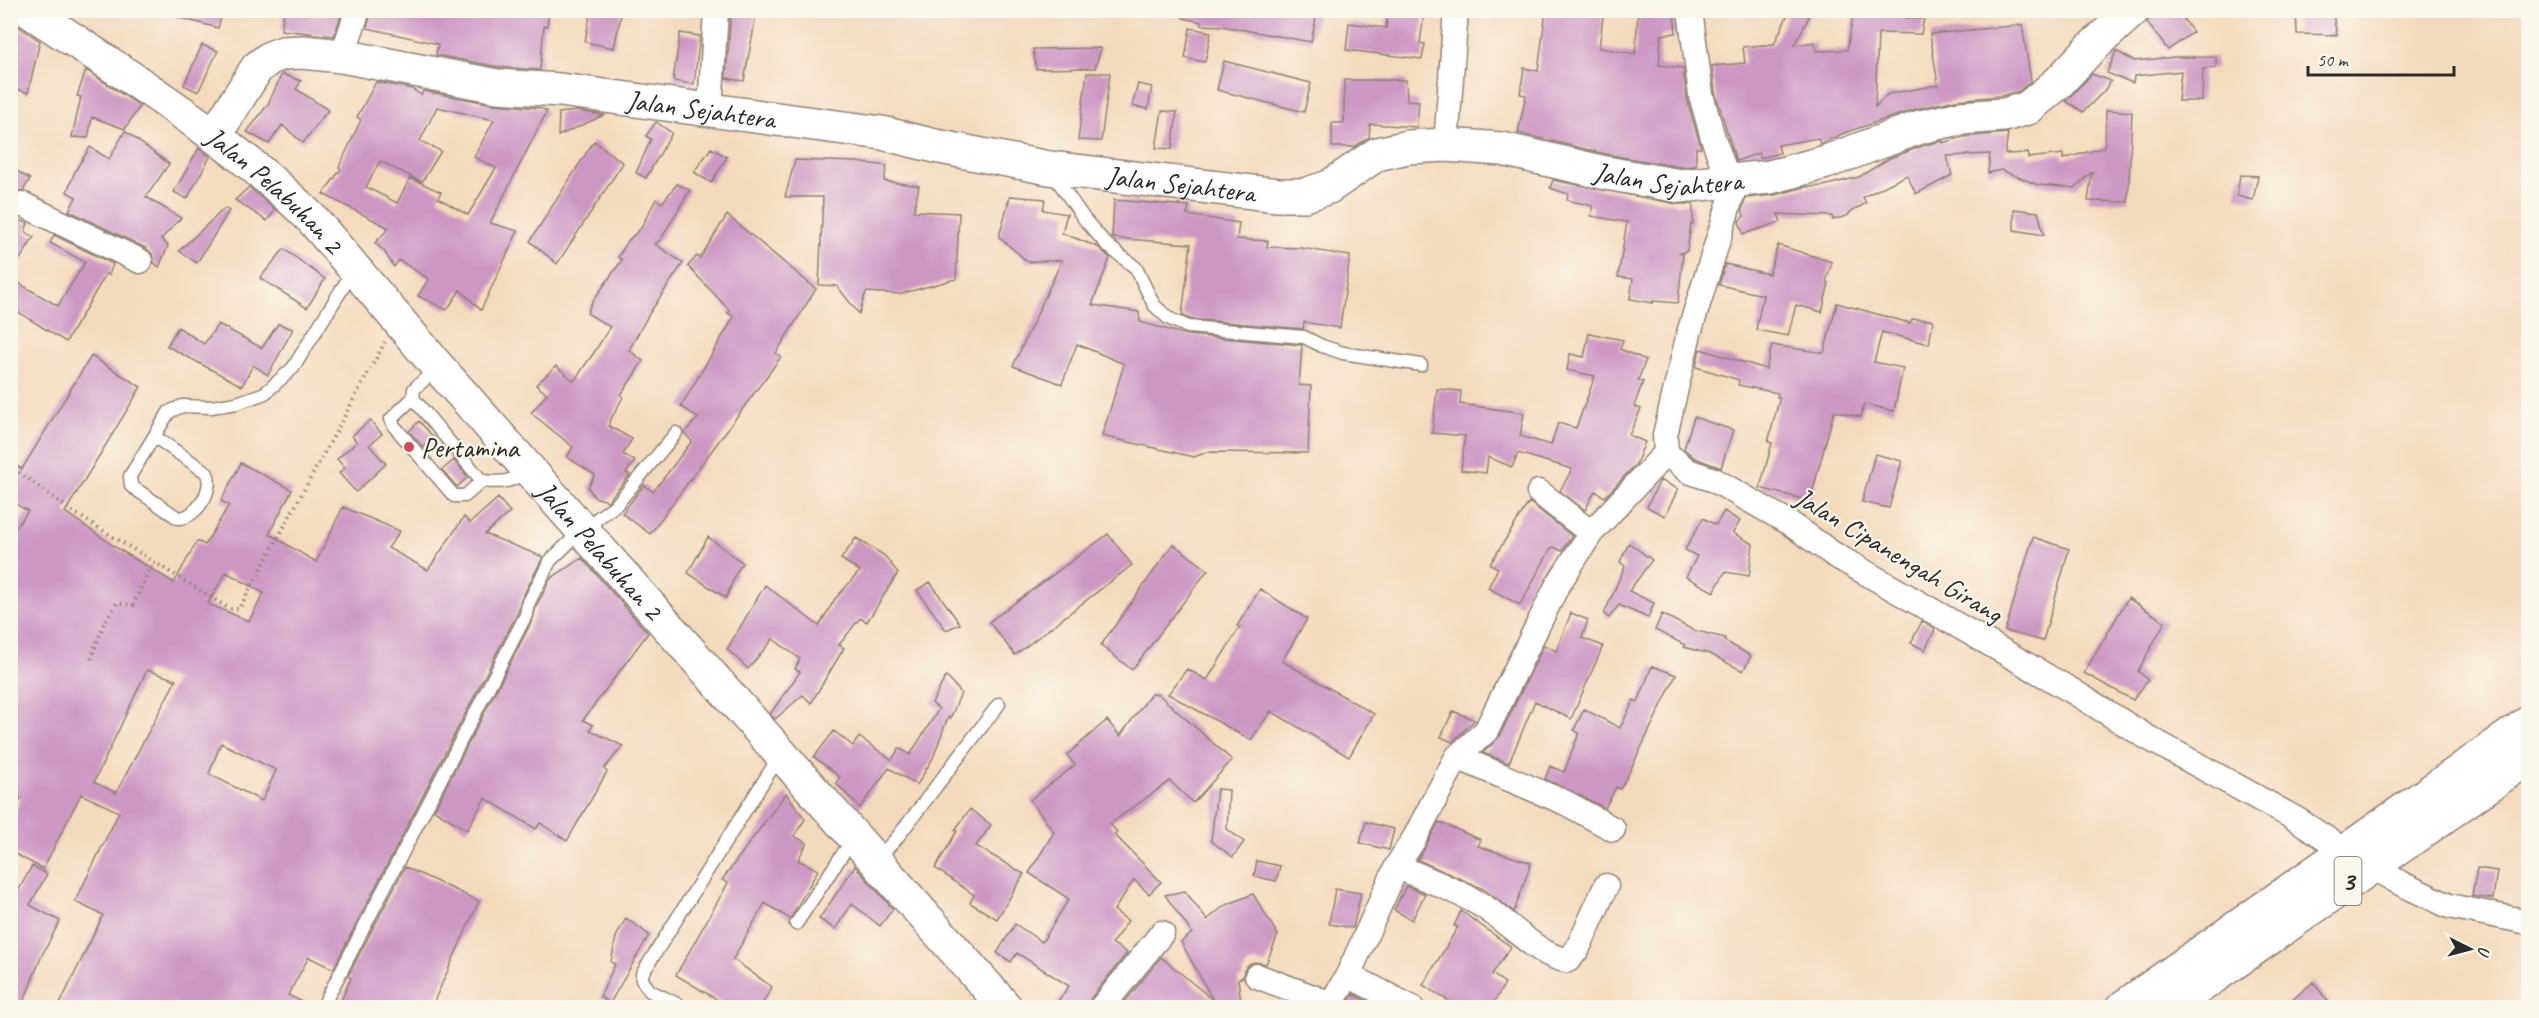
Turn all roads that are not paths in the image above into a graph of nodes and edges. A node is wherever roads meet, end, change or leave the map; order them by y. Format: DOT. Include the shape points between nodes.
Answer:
graph roads {
  1 [pos="28,10"];
  2 [pos="358,10"];
  3 [pos="716,10"];
  4 [pos="1456,10"];
  5 [pos="1690,10"];
  6 [pos="2133,10"];
  7 [pos="342,56"];
  8 [pos="710,111"];
  9 [pos="215,135"];
  10 [pos="1446,145"];
  11 [pos="1049,168"];
  12 [pos="1732,182"];
  13 [pos="10,204"];
  14 [pos="140,261"];
  15 [pos="354,270"];
  16 [pos="1421,365"];
  17 [pos="438,368"];
  18 [pos="413,398"];
  19 [pos="676,433"];
  20 [pos="155,437"];
  21 [pos="1666,453"];
  22 [pos="529,469"];
  23 [pos="482,481"];
  24 [pos="1539,492"];
  25 [pos="582,529"];
  26 [pos="1591,533"];
  27 [pos="999,704"];
  28 [pos="2529,723"];
  29 [pos="782,753"];
  30 [pos="1457,757"];
  31 [pos="2529,758"];
  32 [pos="1613,829"];
  33 [pos="866,849"];
  34 [pos="2357,858"];
  35 [pos="1396,866"];
  36 [pos="1606,886"];
  37 [pos="2529,922"];
  38 [pos="796,924"];
  39 [pos="1162,933"];
  40 [pos="1348,975"];
  41 [pos="1257,976"];
  42 [pos="322,1008"];
  43 [pos="685,1008"];
  44 [pos="1006,1008"];
  45 [pos="1101,1008"];
  46 [pos="1412,1008"];
  47 [pos="2122,1008"];
  48 [pos="2169,1008"];
  1 -- 9 [label="main road, Jalan Pelabuhan 2"];
  2 -- 7 [label="street"];
  3 -- 8 [label="street"];
  4 -- 10 [label="street"];
  5 -- 12 [label="street" via="1701,95 1713,138"];
  6 -- 12 [label="main road, Jalan Sejahtera" via="2028,108 1920,127 1826,162 1770,177"];
  7 -- 8 [label="main road, Jalan Sejahtera" via="497,86 560,90"];
  7 -- 9 [label="main road, Jalan Sejahtera" via="303,52 270,58 258,68"];
  8 -- 11 [label="main road, Jalan Sejahtera" via="882,133"];
  9 -- 15 [label="main road, Jalan Pelabuhan 2" via="293,200"];
  10 -- 11 [label="main road, Jalan Sejahtera" via="1377,154 1329,187 1305,195"];
  10 -- 12 [label="main road, Jalan Sejahtera" via="1502,148 1680,186"];
  11 -- 16 [label="lane" via="1085,220 1107,245 1136,268 1154,305 1168,318 1188,327 1304,337 1343,352"];
  12 -- 21 [label="street" via="1689,333 1665,435"];
  13 -- 14 [label="street" via="24,205"];
  15 -- 17 [label="main road, Jalan Pelabuhan 2"];
  15 -- 20 [label="lane" via="293,368 265,393 237,404 182,405 169,411"];
  17 -- 18 [label="lane" via="414,389"];
  17 -- 22 [label="main road, Jalan Pelabuhan 2"];
  18 -- 23 [label="lane"];
  18 -- 23 [label="lane" via="392,419 394,426 454,496 465,496"];
  19 -- 25 [label="lane" via="617,504"];
  20 -- 20 [label="lane" via="129,482 178,518 190,516 209,490 209,477"];
  21 -- 26 [label="street"];
  21 -- 34 [label="street, Jalan Cipanengah Girang" via="1688,471 1714,480 1788,522 1833,554 2296,819"];
  22 -- 23 [label="lane" via="516,480"];
  22 -- 25 [label="main road, Jalan Pelabuhan 2"];
  24 -- 26 [label="street"];
  25 -- 29 [label="main road, Jalan Pelabuhan 2"];
  25 -- 42 [label="lane" via="550,561 526,615"];
  26 -- 30 [label="street" via="1557,586 1486,731"];
  27 -- 33 [label="lane" via="896,839"];
  28 -- 34 [label="main road, 3"];
  29 -- 33 [label="main road, Jalan Pelabuhan 2"];
  29 -- 43 [label="lane" via="642,974 650,991"];
  30 -- 32 [label="street" via="1566,803"];
  30 -- 35 [label="street"];
  31 -- 34 [label="main road, 3"];
  33 -- 38 [label="lane" via="844,852"];
  33 -- 44 [label="main road, Jalan Pelabuhan 2"];
  34 -- 37 [label="street, Jalan Cipanengah Girang" via="2450,906"];
  34 -- 47 [label="main road, 3"];
  34 -- 48 [label="main road, 3"];
  35 -- 36 [label="street" via="1476,902 1503,918 1533,944 1565,960 1577,950"];
  35 -- 40 [label="street"];
  39 -- 45 [label="street"];
  40 -- 41 [label="street" via="1331,1004"];
  40 -- 46 [label="street"];
}
